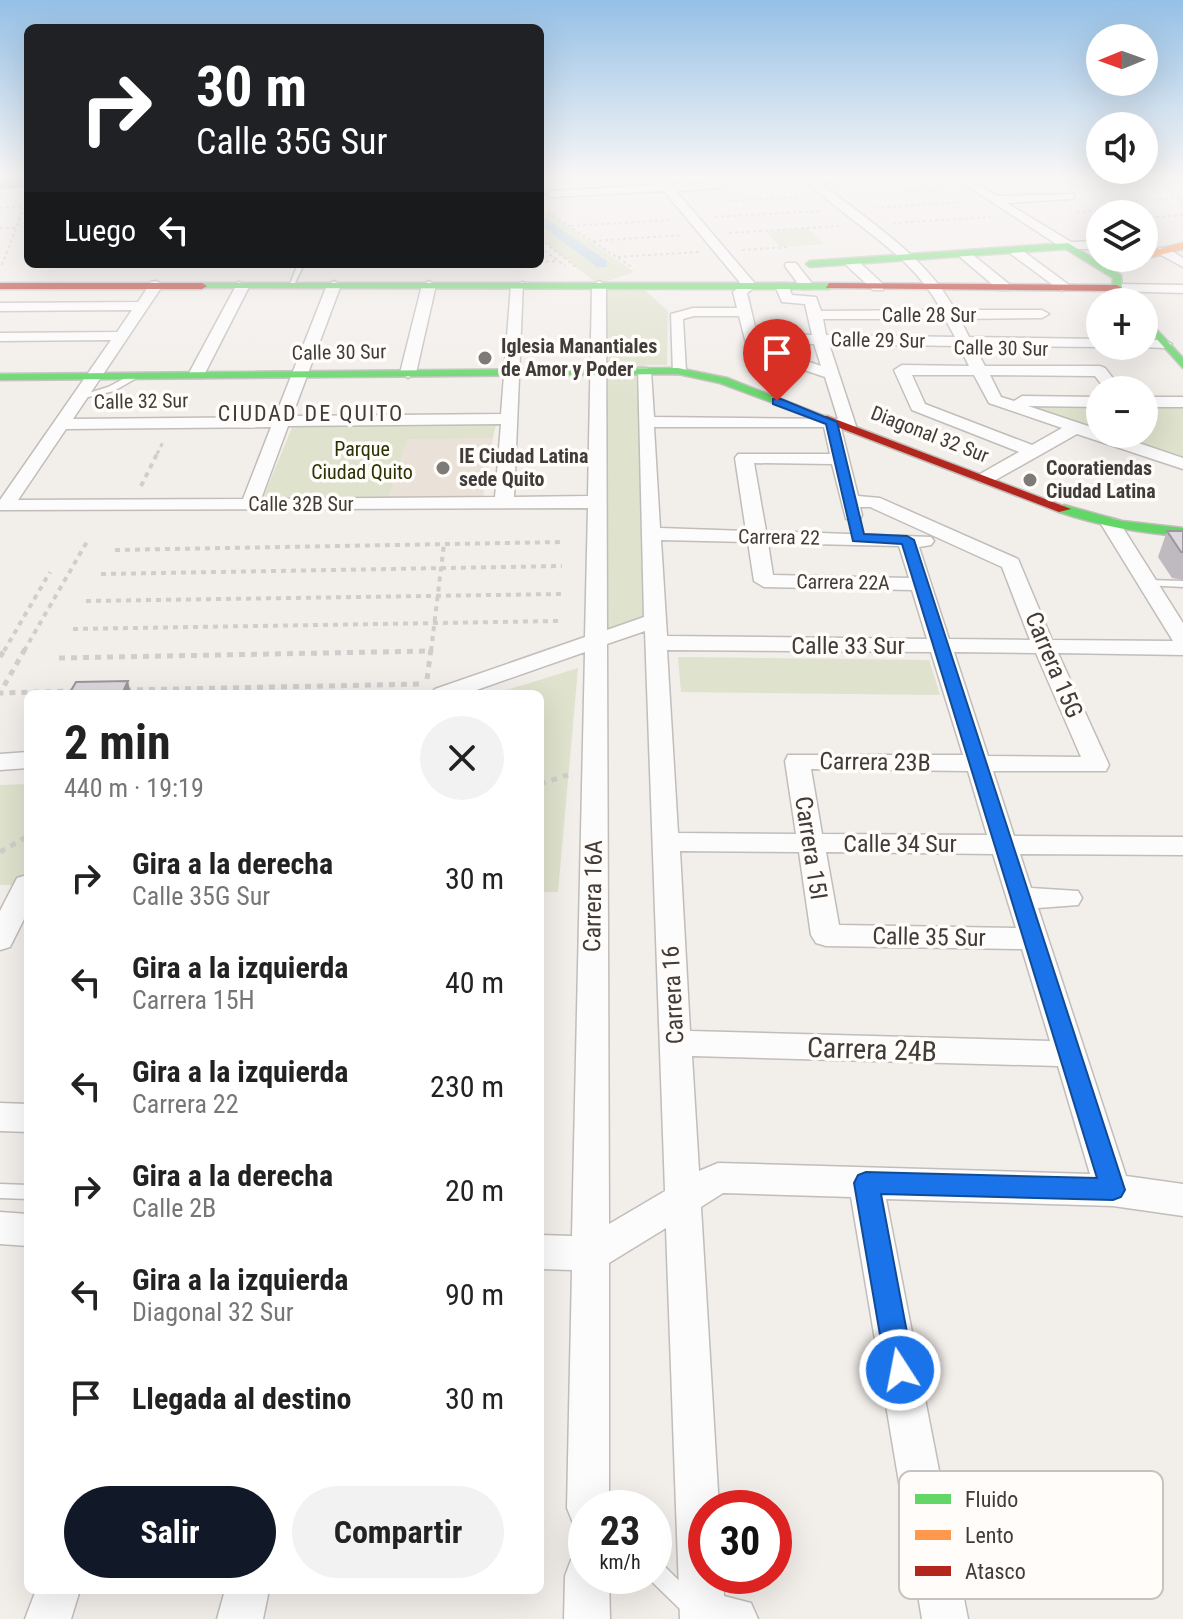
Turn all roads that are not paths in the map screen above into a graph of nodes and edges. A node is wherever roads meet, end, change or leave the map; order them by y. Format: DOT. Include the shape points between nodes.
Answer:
graph roads {
  1 [pos="1015,251"];
  2 [pos="724,252"];
  3 [pos="898,252"];
  4 [pos="1006,252"];
  5 [pos="964,254"];
  6 [pos="1158,254"];
  7 [pos="906,258"];
  8 [pos="851,262"];
  9 [pos="1183,263"];
  10 [pos="778,267"];
  11 [pos="299,268"];
  12 [pos="739,269"];
  13 [pos="1110,272"];
  14 [pos="156,285"];
  15 [pos="243,285"];
  16 [pos="291,285"];
  17 [pos="334,285"];
  18 [pos="429,285"];
  19 [pos="518,285"];
  20 [pos="611,285"];
  21 [pos="0,286"];
  22 [pos="750,286"];
  23 [pos="782,286"];
  24 [pos="807,286"];
  25 [pos="878,287"];
  26 [pos="936,287"];
  27 [pos="1013,288"];
  28 [pos="1066,288"];
  29 [pos="1121,288"];
  30 [pos="1183,289"];
  31 [pos="1086,290"];
  32 [pos="1158,292"];
  33 [pos="142,306"];
  34 [pos="0,307"];
  35 [pos="745,312"];
  36 [pos="816,315"];
  37 [pos="949,315"];
  38 [pos="122,336"];
  39 [pos="1158,336"];
  40 [pos="0,337"];
  41 [pos="820,339"];
  42 [pos="963,341"];
  43 [pos="752,343"];
  44 [pos="1086,343"];
  45 [pos="1158,344"];
  46 [pos="1165,344"];
  47 [pos="1182,363"];
  48 [pos="978,370"];
  49 [pos="598,371"];
  50 [pos="643,371"];
  51 [pos="678,371"];
  52 [pos="512,372"];
  53 [pos="408,373"];
  54 [pos="299,374"];
  55 [pos="196,375"];
  56 [pos="833,375"];
  57 [pos="94,376"];
  58 [pos="136,376"];
  59 [pos="1104,376"];
  60 [pos="0,377"];
  61 [pos="80,397"];
  62 [pos="995,400"];
  63 [pos="1086,402"];
  64 [pos="1158,402"];
  65 [pos="1183,402"];
  66 [pos="509,419"];
  67 [pos="282,422"];
  68 [pos="646,422"];
  69 [pos="61,424"];
  70 [pos="840,424"];
  71 [pos="1077,427"];
  72 [pos="1033,452"];
  73 [pos="840,459"];
  74 [pos="1183,464"];
  75 [pos="986,478"];
  76 [pos="849,501"];
  77 [pos="597,502"];
  78 [pos="504,503"];
  79 [pos="250,504"];
  80 [pos="1111,524"];
  81 [pos="1183,532"];
  82 [pos="651,534"];
  83 [pos="757,537"];
  84 [pos="858,538"];
  85 [pos="907,540"];
  86 [pos="964,542"];
  87 [pos="1148,583"];
  88 [pos="921,584"];
  89 [pos="1183,584"];
  90 [pos="656,632"];
  91 [pos="1183,640"];
  92 [pos="596,643"];
  93 [pos="941,646"];
  94 [pos="1044,647"];
  95 [pos="1183,648"];
  96 [pos="458,690"];
  97 [pos="24,760"];
  98 [pos="797,761"];
  99 [pos="0,762"];
  100 [pos="978,763"];
  101 [pos="1097,765"];
  102 [pos="666,842"];
  103 [pos="810,844"];
  104 [pos="1004,845"];
  105 [pos="1183,846"];
  106 [pos="24,891"];
  107 [pos="1020,898"];
  108 [pos="1068,898"];
  109 [pos="826,935"];
  110 [pos="0,939"];
  111 [pos="1033,939"];
  112 [pos="675,1043"];
  113 [pos="1070,1054"];
  114 [pos="0,1117"];
  115 [pos="24,1118"];
  116 [pos="866,1183"];
  117 [pos="1113,1190"];
  118 [pos="0,1191"];
  119 [pos="24,1192"];
  120 [pos="681,1199"];
  121 [pos="1183,1200"];
  122 [pos="0,1228"];
  123 [pos="24,1230"];
  124 [pos="544,1252"];
  125 [pos="591,1254"];
  126 [pos="918,1471"];
  127 [pos="588,1490"];
  128 [pos="672,1584"];
  129 [pos="57,1594"];
  130 [pos="246,1594"];
  131 [pos="587,1594"];
  132 [pos="941,1599"];
  133 [pos="714,1618"];
  134 [pos="48,1619"];
  135 [pos="240,1619"];
  136 [pos="587,1619"];
  137 [pos="945,1619"];
  1 -- 28 [label="street"];
  2 -- 12 [label="street"];
  3 -- 7 [label="street"];
  4 -- 5 [label="street"];
  5 -- 7 [label="street"];
  5 -- 27 [label="street"];
  6 -- 9 [label="street"];
  7 -- 8 [label="street"];
  7 -- 26 [label="street"];
  8 -- 10 [label="street"];
  8 -- 25 [label="street"];
  10 -- 12 [label="street"];
  10 -- 24 [label="street"];
  11 -- 16 [label="lane"];
  12 -- 20 [label="street" via="643,276"];
  12 -- 22 [label="street"];
  13 -- 29 [label="street"];
  14 -- 15 [label="street"];
  14 -- 21 [label="street"];
  14 -- 33 [label="street"];
  15 -- 16 [label="street"];
  15 -- 55 [label="street"];
  16 -- 17 [label="street"];
  17 -- 18 [label="street"];
  17 -- 54 [label="street"];
  18 -- 19 [label="street"];
  18 -- 53 [label="street"];
  19 -- 20 [label="street"];
  19 -- 52 [label="street"];
  20 -- 22 [label="street"];
  20 -- 49 [label="street, Carrera 16A"];
  22 -- 23 [label="street"];
  22 -- 35 [label="street" via="740,292"];
  23 -- 24 [label="street"];
  23 -- 36 [label="street" via="787,299 811,300"];
  24 -- 25 [label="street"];
  25 -- 26 [label="street"];
  26 -- 27 [label="street"];
  26 -- 37 [label="street"];
  27 -- 28 [label="street"];
  27 -- 37 [label="street, Calle 28 Sur" via="1042,314"];
  28 -- 31 [label="street"];
  30 -- 32 [label="street"];
  33 -- 34 [label="street"];
  33 -- 38 [label="street"];
  35 -- 43 [label="street"];
  35 -- 51 [label="street" via="676,317"];
  36 -- 37 [label="street, Calle 28 Sur"];
  36 -- 41 [label="street"];
  37 -- 42 [label="street"];
  38 -- 40 [label="street"];
  38 -- 57 [label="street"];
  39 -- 46 [label="street"];
  41 -- 42 [label="street, Calle 29 Sur"];
  41 -- 43 [label="street, Calle 29 Sur"];
  41 -- 56 [label="street"];
  42 -- 44 [label="street, Calle 29 Sur"];
  42 -- 48 [label="street"];
  43 -- 56 [label="street"];
  45 -- 46 [label="street"];
  46 -- 47 [label="street"];
  48 -- 59 [label="street, Calle 30 Sur" via="1100,371"];
  48 -- 62 [label="street"];
  48 -- 72 [label="street, Calle 30 Sur" via="902,370 918,407"];
  49 -- 50 [label="street, Calle 30 Sur"];
  49 -- 52 [label="street, Calle 30 Sur"];
  49 -- 77 [label="street, Carrera 16A"];
  50 -- 51 [label="street, Calle 30 Sur"];
  50 -- 68 [label="street, Carrera 16"];
  51 -- 70 [label="street, Diagonal 32 Sur" via="723,380"];
  52 -- 53 [label="street, Calle 30 Sur"];
  52 -- 66 [label="street"];
  53 -- 54 [label="street, Calle 30 Sur"];
  54 -- 55 [label="street, Calle 30 Sur"];
  54 -- 67 [label="street"];
  55 -- 58 [label="street, Calle 30 Sur"];
  56 -- 70 [label="street"];
  57 -- 58 [label="street, Calle 30 Sur"];
  57 -- 60 [label="street, Calle 30 Sur"];
  57 -- 61 [label="street"];
  58 -- 61 [label="lane"];
  61 -- 69 [label="street"];
  62 -- 63 [label="street"];
  62 -- 71 [label="street"];
  64 -- 65 [label="street"];
  66 -- 67 [label="street, Calle 32 Sur"];
  66 -- 78 [label="street"];
  67 -- 69 [label="street, Calle 32 Sur"];
  67 -- 79 [label="street"];
  68 -- 70 [label="street"];
  68 -- 82 [label="street, Carrera 16"];
  69 -- 79 [label="street, Calle 32B Sur" via="5,506"];
  70 -- 73 [label="street"];
  70 -- 75 [label="street, Diagonal 32 Sur"];
  71 -- 72 [label="street"];
  71 -- 74 [label="street"];
  72 -- 75 [label="street"];
  73 -- 76 [label="street"];
  73 -- 83 [label="street" via="744,458"];
  75 -- 80 [label="street, Diagonal 32 Sur"];
  76 -- 84 [label="street"];
  76 -- 86 [label="street" via="873,502"];
  77 -- 78 [label="street, Calle 32B Sur"];
  77 -- 92 [label="street, Carrera 16A"];
  78 -- 79 [label="street, Calle 32B Sur"];
  80 -- 81 [label="street"];
  80 -- 87 [label="street"];
  82 -- 83 [label="street, Carrera 22"];
  82 -- 90 [label="street, Carrera 16"];
  83 -- 84 [label="street, Carrera 22"];
  83 -- 88 [label="street, Carrera 22A" via="764,581"];
  84 -- 85 [label="street, Carrera 22"];
  85 -- 86 [label="street, Carrera 22"];
  85 -- 88 [label="street"];
  86 -- 94 [label="street, Carrera 15G" via="1011,563"];
  87 -- 89 [label="lane"];
  87 -- 91 [label="street"];
  88 -- 93 [label="street"];
  90 -- 92 [label="street, Calle 33 Sur"];
  90 -- 93 [label="street, Calle 33 Sur"];
  90 -- 102 [label="street, Carrera 16"];
  92 -- 96 [label="street, Calle 33 Sur"];
  92 -- 125 [label="street, Carrera 16A"];
  93 -- 94 [label="street, Calle 33 Sur"];
  93 -- 100 [label="street"];
  94 -- 95 [label="street, Calle 33 Sur"];
  94 -- 101 [label="street, Carrera 15G"];
  97 -- 99 [label="street"];
  98 -- 100 [label="street, Carrera 23B"];
  98 -- 103 [label="street, Carrera 15I"];
  100 -- 101 [label="street, Carrera 23B"];
  100 -- 104 [label="street"];
  102 -- 103 [label="street, Calle 34 Sur"];
  102 -- 112 [label="street, Carrera 16"];
  103 -- 104 [label="street, Calle 34 Sur"];
  103 -- 109 [label="street, Carrera 15I"];
  104 -- 105 [label="street, Calle 34 Sur"];
  104 -- 107 [label="street"];
  106 -- 110 [label="street"];
  107 -- 108 [label="street"];
  107 -- 111 [label="street"];
  109 -- 111 [label="street, Calle 35 Sur"];
  111 -- 113 [label="street"];
  112 -- 113 [label="street, Carrera 24B"];
  112 -- 120 [label="street, Carrera 16"];
  113 -- 117 [label="street"];
  114 -- 115 [label="street"];
  116 -- 117 [label="street"];
  116 -- 120 [label="street" via="718,1178"];
  116 -- 126 [label="street"];
  117 -- 121 [label="street"];
  118 -- 119 [label="lane"];
  120 -- 125 [label="street"];
  120 -- 133 [label="street, Carrera 16"];
  122 -- 123 [label="street"];
  124 -- 125 [label="street"];
  125 -- 127 [label="street, Carrera 16A"];
  128 -- 133 [label="lane"];
  129 -- 134 [label="street"];
  130 -- 135 [label="street"];
  131 -- 136 [label="street"];
  132 -- 137 [label="street"];
}
